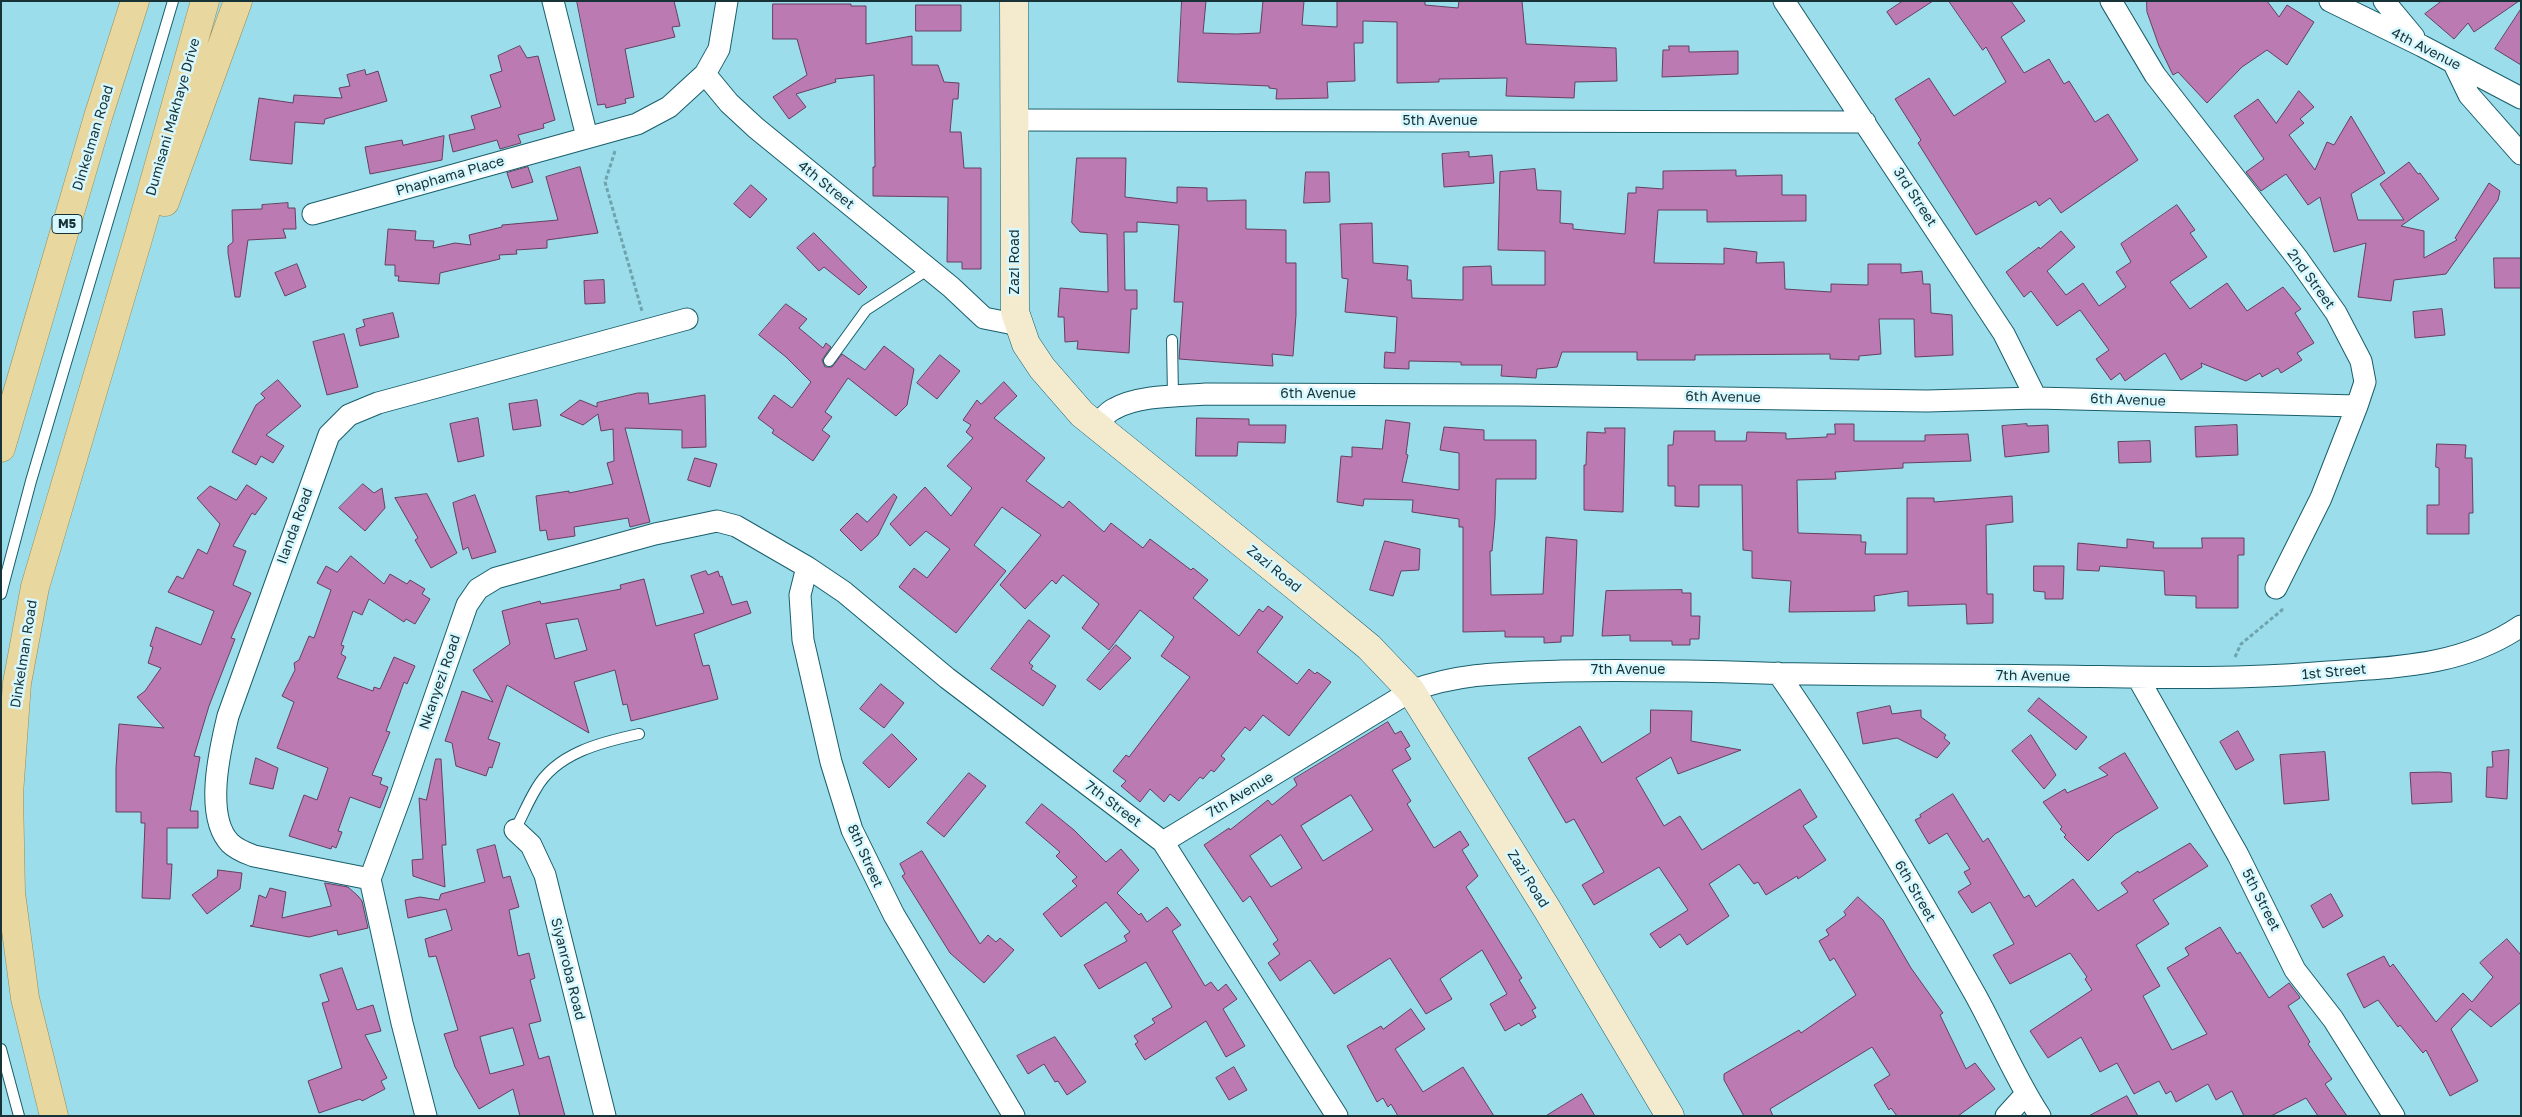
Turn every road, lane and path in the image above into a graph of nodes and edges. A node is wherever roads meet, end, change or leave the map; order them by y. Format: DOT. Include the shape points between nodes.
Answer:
graph roads {
  1 [pos="135,1"];
  2 [pos="173,1"];
  3 [pos="205,1"];
  4 [pos="238,1"];
  5 [pos="553,1"];
  6 [pos="727,1"];
  7 [pos="1014,1"];
  8 [pos="1784,1"];
  9 [pos="2112,1"];
  10 [pos="2330,1"];
  11 [pos="2384,1"];
  12 [pos="2422,46"];
  13 [pos="2454,64"];
  14 [pos="705,74"];
  15 [pos="2521,98"];
  16 [pos="1015,120"];
  17 [pos="1865,122"];
  18 [pos="621,129"];
  19 [pos="587,137"];
  20 [pos="2521,154"];
  21 [pos="312,214"];
  22 [pos="140,232"];
  23 [pos="929,269"];
  24 [pos="687,320"];
  25 [pos="1019,325"];
  26 [pos="647,330"];
  27 [pos="1172,340"];
  28 [pos="829,361"];
  29 [pos="93,392"];
  30 [pos="1173,396"];
  31 [pos="2036,398"];
  32 [pos="2357,406"];
  33 [pos="1096,424"];
  34 [pos="1,448"];
  35 [pos="807,566"];
  36 [pos="2276,588"];
  37 [pos="1,594"];
  38 [pos="2521,626"];
  39 [pos="1778,673"];
  40 [pos="2235,677"];
  41 [pos="2138,678"];
  42 [pos="1411,691"];
  43 [pos="639,734"];
  44 [pos="515,830"];
  45 [pos="1163,842"];
  46 [pos="370,879"];
  47 [pos="1,1049"];
  48 [pos="2026,1094"];
  49 [pos="19,1116"];
  50 [pos="54,1116"];
  51 [pos="426,1116"];
  52 [pos="604,1116"];
  53 [pos="1014,1116"];
  54 [pos="1337,1116"];
  55 [pos="1670,1116"];
  56 [pos="2006,1116"];
  57 [pos="2040,1116"];
  58 [pos="2394,1116"];
  1 -- 34 [label="main road, Dinkelman Road / M5"];
  2 -- 37 [label="lane" via="31,481"];
  3 -- 22 [label="main road, Dumisani Makhaye Drive"];
  4 -- 29 [label="main road" via="187,146"];
  5 -- 19 [label="street"];
  6 -- 14 [label="street" via="719,49"];
  7 -- 16 [label="street, Zazi Road"];
  8 -- 17 [label="street, 3rd Street"];
  9 -- 32 [label="street, 2nd Street" via="2155,75 2336,313 2360,361 2365,382"];
  10 -- 12 [label="street, 4th Avenue"];
  11 -- 12 [label="street"];
  12 -- 13 [label="street, 4th Avenue"];
  13 -- 15 [label="street, 4th Avenue"];
  13 -- 20 [label="street" via="2469,95"];
  14 -- 18 [label="street, Phaphama Place" via="669,107"];
  14 -- 23 [label="street, 4th Street" via="756,128"];
  16 -- 17 [label="street, 5th Avenue"];
  16 -- 25 [label="street, Zazi Road" via="1015,312"];
  17 -- 31 [label="street, 3rd Street" via="2004,334"];
  18 -- 19 [label="street, Phaphama Place"];
  18 -- 26 [label="path" via="605,182"];
  19 -- 21 [label="street, Phaphama Place"];
  22 -- 29 [label="main road, Dinkelman Road"];
  23 -- 25 [label="street, 4th Street" via="984,318"];
  23 -- 28 [label="lane" via="866,310"];
  24 -- 26 [label="street, Ilanda Road"];
  25 -- 33 [label="street, Zazi Road" via="1026,344 1042,368 1071,402"];
  26 -- 46 [label="street, Ilanda Road" via="378,403 349,415 329,435 228,716 220,749 216,804 224,835 242,851"];
  27 -- 30 [label="lane"];
  29 -- 50 [label="main road, Dinkelman Road" via="35,588 17,683 9,794 11,894 25,998"];
  30 -- 31 [label="street, 6th Avenue" via="1346,393 1927,401"];
  30 -- 33 [label="street, 6th Avenue" via="1114,409"];
  31 -- 32 [label="street, 6th Avenue"];
  32 -- 36 [label="street, 2nd Street" via="2321,498"];
  33 -- 42 [label="street, Zazi Road" via="1361,641"];
  35 -- 45 [label="street, 7th Street" via="844,592 947,678"];
  35 -- 46 [label="street, Nkanyezi Road" via="736,526 717,521 655,534 486,583 467,605"];
  35 -- 53 [label="street, 8th Street" via="800,595 803,640 831,762 852,830 894,916"];
  36 -- 40 [label="path" via="2282,610 2241,644 2236,653"];
  38 -- 40 [label="street, 1st Street" via="2479,650 2418,665 2260,678"];
  39 -- 41 [label="street, 7th Avenue"];
  39 -- 42 [label="street, 7th Avenue" via="1638,669 1501,672 1435,682"];
  39 -- 48 [label="street, 6th Street" via="1879,829 1977,998"];
  40 -- 41 [label="street, 1st Street"];
  41 -- 58 [label="street, 5th Street" via="2238,855 2295,970 2333,1019"];
  42 -- 45 [label="street, 7th Avenue"];
  42 -- 55 [label="street, Zazi Road"];
  43 -- 44 [label="lane" via="605,741 569,757 551,770 536,788"];
  44 -- 52 [label="street, Siyanroba Road" via="531,845 545,875"];
  45 -- 54 [label="street, 7th Street"];
  46 -- 51 [label="street"];
  47 -- 49 [label="lane"];
  48 -- 56 [label="street"];
  48 -- 57 [label="street, 6th Street"];
}
